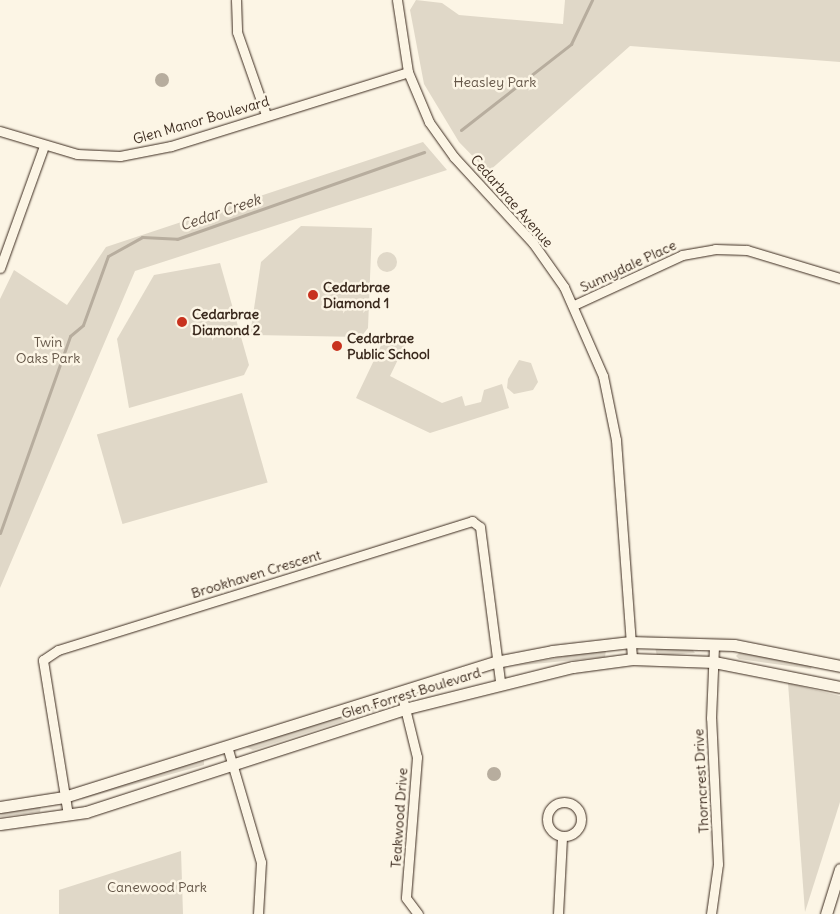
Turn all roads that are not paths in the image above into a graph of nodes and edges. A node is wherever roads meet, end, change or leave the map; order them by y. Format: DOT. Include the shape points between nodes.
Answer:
graph roads {
  1 [pos="236,0"];
  2 [pos="397,0"];
  3 [pos="408,72"];
  4 [pos="266,115"];
  5 [pos="0,131"];
  6 [pos="44,146"];
  7 [pos="0,268"];
  8 [pos="840,278"];
  9 [pos="574,305"];
  10 [pos="630,642"];
  11 [pos="714,646"];
  12 [pos="632,660"];
  13 [pos="496,662"];
  14 [pos="714,662"];
  15 [pos="840,666"];
  16 [pos="500,682"];
  17 [pos="840,687"];
  18 [pos="401,692"];
  19 [pos="404,709"];
  20 [pos="226,746"];
  21 [pos="232,765"];
  22 [pos="64,797"];
  23 [pos="0,807"];
  24 [pos="68,815"];
  25 [pos="0,824"];
  26 [pos="562,836"];
  27 [pos="840,869"];
  28 [pos="258,914"];
  29 [pos="418,914"];
  30 [pos="558,914"];
  31 [pos="711,914"];
  32 [pos="826,914"];
  1 -- 4 [label="street" via="236,32"];
  2 -- 3 [label="street, Cedarbrae Avenue"];
  3 -- 4 [label="street, Glen Manor Boulevard"];
  3 -- 9 [label="street, Cedarbrae Avenue" via="440,140 533,243"];
  4 -- 6 [label="street, Glen Manor Boulevard" via="171,146 120,156"];
  5 -- 6 [label="street, Glen Manor Boulevard"];
  6 -- 7 [label="street"];
  8 -- 9 [label="street, Sunnydale Place" via="747,250 715,249 682,255"];
  9 -- 10 [label="street, Cedarbrae Avenue" via="611,404"];
  10 -- 11 [label="street, Glen Forrest Boulevard"];
  10 -- 12 [label="street, Cedarbrae Avenue"];
  10 -- 13 [label="street, Glen Forrest Boulevard"];
  11 -- 14 [label="street, Thorncrest Drive"];
  11 -- 15 [label="street, Glen Forrest Boulevard" via="814,658"];
  12 -- 14 [label="street, Glen Forrest Boulevard"];
  12 -- 16 [label="street, Glen Forrest Boulevard"];
  13 -- 16 [label="street, Brookhaven Crescent"];
  13 -- 18 [label="street, Glen Forrest Boulevard"];
  13 -- 22 [label="street, Brookhaven Crescent" via="480,528 472,521 58,650 41,667"];
  14 -- 17 [label="street, Glen Forrest Boulevard"];
  14 -- 31 [label="street, Thorncrest Drive" via="711,718 718,864"];
  16 -- 19 [label="street, Glen Forrest Boulevard"];
  18 -- 19 [label="street, Teakwood Drive"];
  18 -- 20 [label="street, Glen Forrest Boulevard"];
  19 -- 21 [label="street, Glen Forrest Boulevard"];
  19 -- 29 [label="street, Teakwood Drive" via="417,757 406,898"];
  20 -- 21 [label="street"];
  20 -- 22 [label="street, Glen Forrest Boulevard"];
  21 -- 24 [label="street, Glen Forrest Boulevard"];
  21 -- 28 [label="street" via="261,862"];
  22 -- 23 [label="street, Glen Forrest Boulevard"];
  22 -- 24 [label="street, Brookhaven Crescent"];
  24 -- 25 [label="street, Glen Forrest Boulevard"];
  26 -- 26 [label="street" via="577,831 581,818 576,807 565,802 551,807 546,818 550,830"];
  26 -- 30 [label="street"];
  27 -- 32 [label="street"];
}
